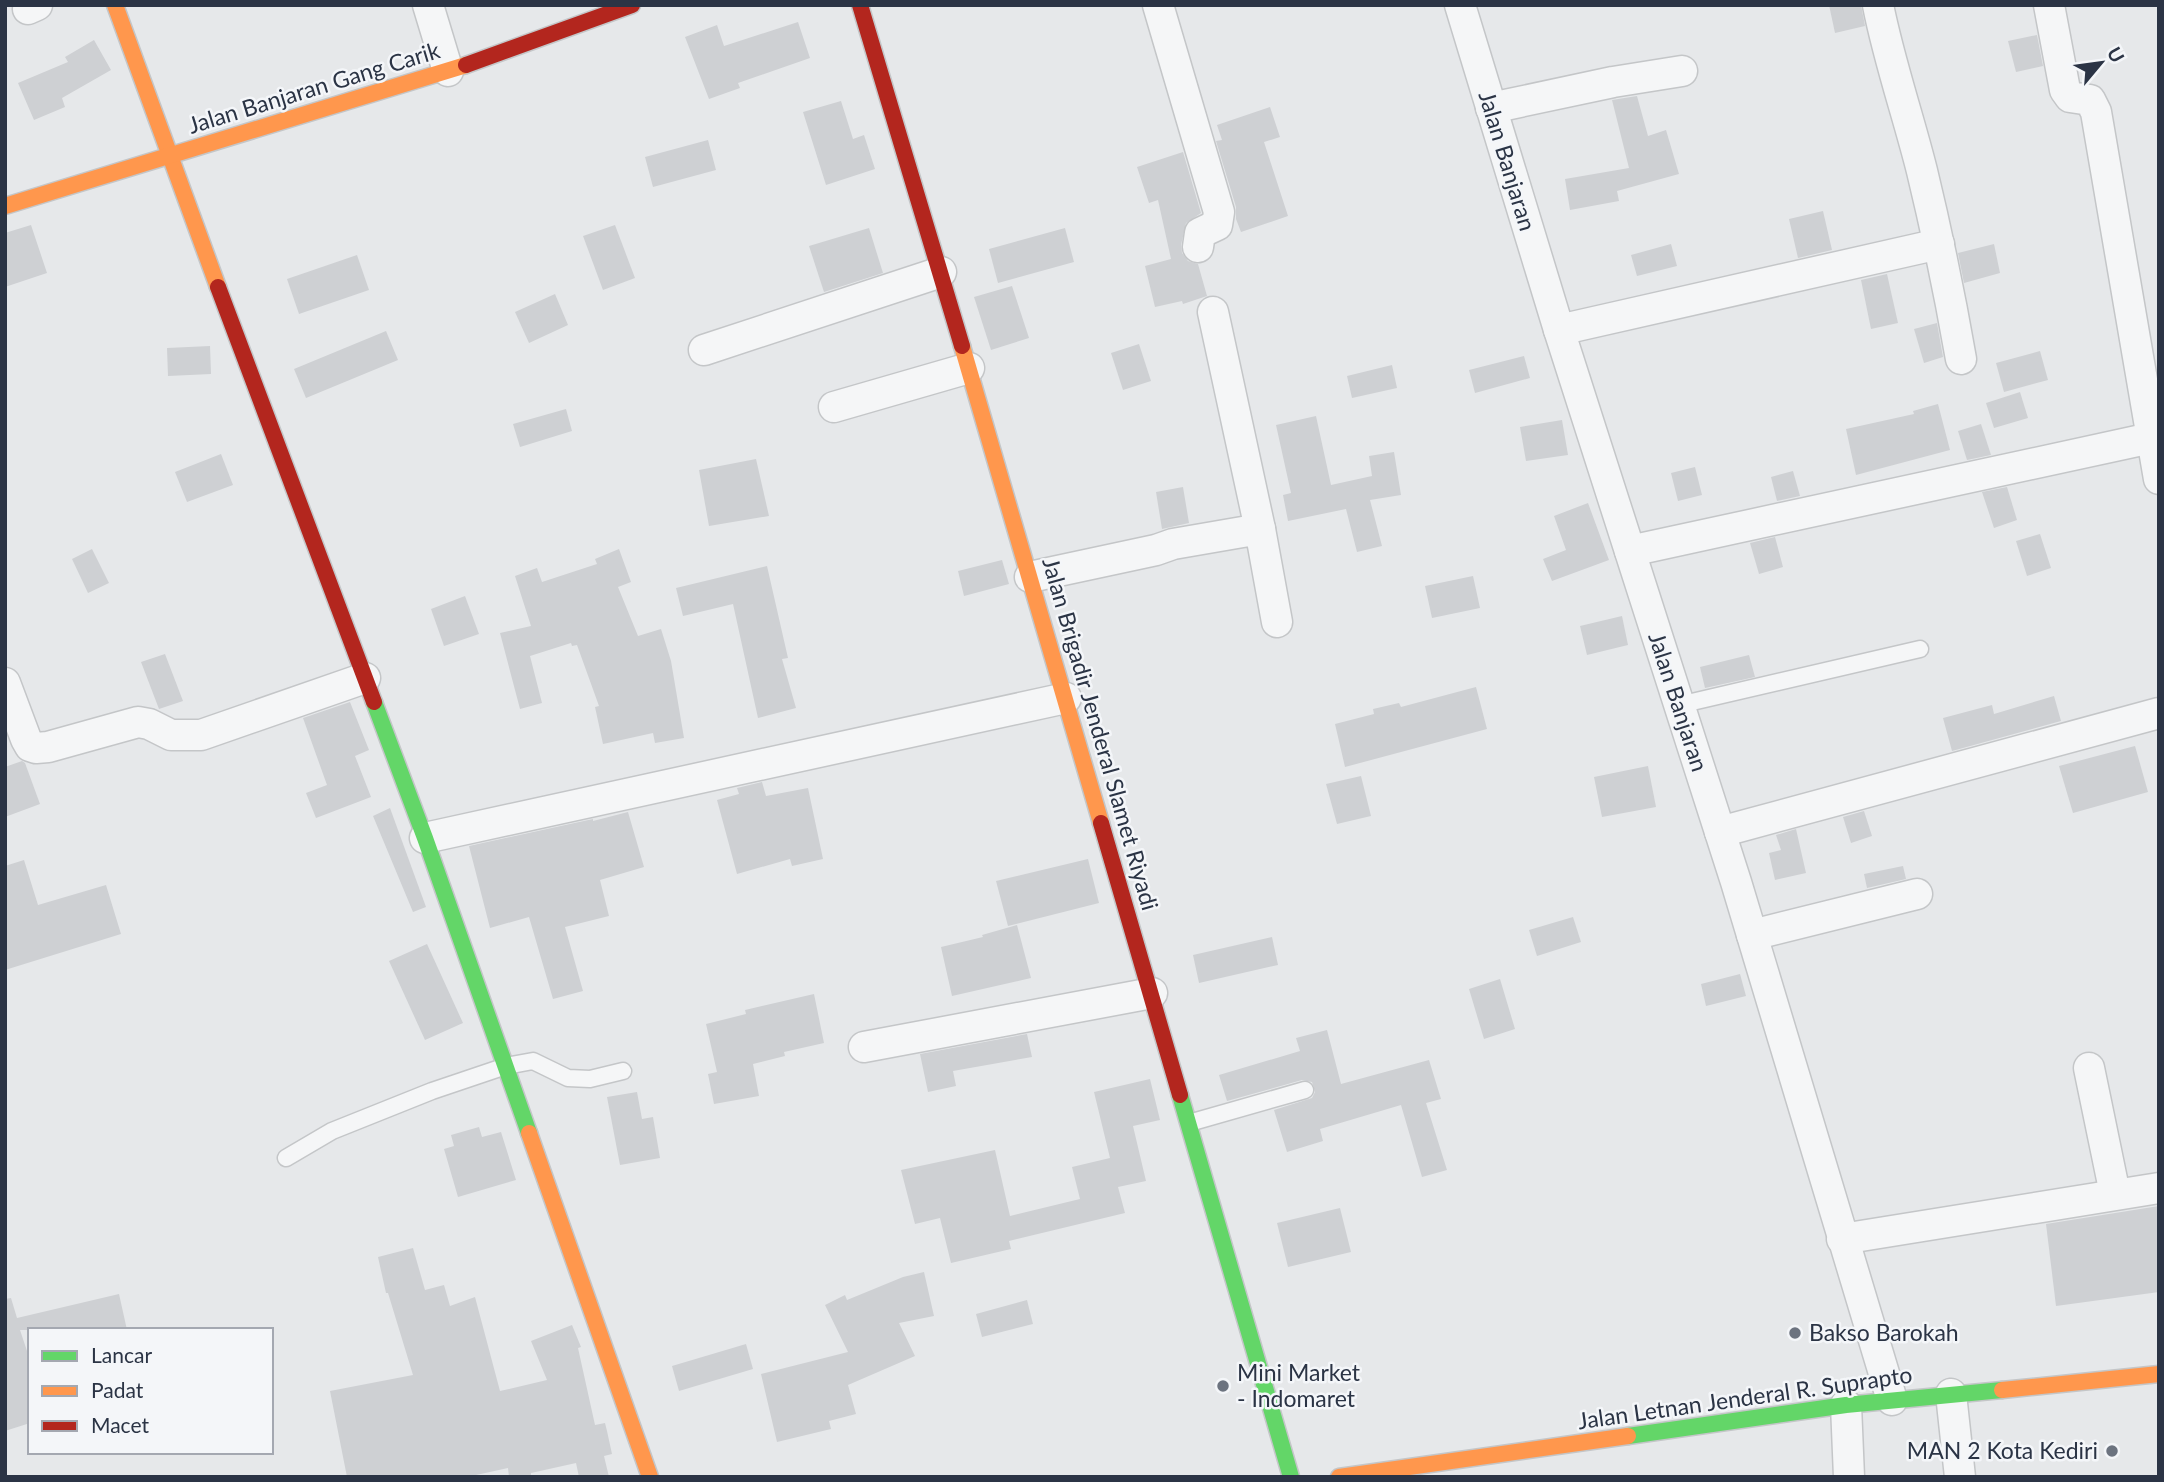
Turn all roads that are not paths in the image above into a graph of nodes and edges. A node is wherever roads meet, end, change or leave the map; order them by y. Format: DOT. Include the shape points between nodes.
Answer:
graph roads {
  1 [pos="115,5"];
  2 [pos="428,5"];
  3 [pos="632,5"];
  4 [pos="860,5"];
  5 [pos="1158,5"];
  6 [pos="1460,5"];
  7 [pos="1878,5"];
  8 [pos="2049,5"];
  9 [pos="448,71"];
  10 [pos="1682,71"];
  11 [pos="1491,108"];
  12 [pos="169,157"];
  13 [pos="5,206"];
  14 [pos="1939,244"];
  15 [pos="1198,247"];
  16 [pos="941,272"];
  17 [pos="1213,312"];
  18 [pos="1559,330"];
  19 [pos="704,350"];
  20 [pos="1961,359"];
  21 [pos="969,368"];
  22 [pos="834,407"];
  23 [pos="2152,424"];
  24 [pos="2159,479"];
  25 [pos="1260,529"];
  26 [pos="1630,551"];
  27 [pos="1030,577"];
  28 [pos="1277,622"];
  29 [pos="1920,649"];
  30 [pos="365,678"];
  31 [pos="5,683"];
  32 [pos="1066,698"];
  33 [pos="1679,705"];
  34 [pos="2159,713"];
  35 [pos="1720,832"];
  36 [pos="425,838"];
  37 [pos="1917,894"];
  38 [pos="1752,935"];
  39 [pos="1152,993"];
  40 [pos="864,1048"];
  41 [pos="506,1066"];
  42 [pos="2089,1068"];
  43 [pos="623,1071"];
  44 [pos="1305,1090"];
  45 [pos="1189,1123"];
  46 [pos="286,1158"];
  47 [pos="2159,1188"];
  48 [pos="2115,1194"];
  49 [pos="1842,1239"];
  50 [pos="2159,1374"];
  51 [pos="1951,1394"];
  52 [pos="1892,1400"];
  53 [pos="1846,1405"];
  54 [pos="650,1477"];
  55 [pos="1291,1477"];
  56 [pos="1339,1477"];
  57 [pos="1849,1477"];
  58 [pos="1960,1477"];
  1 -- 12 [label="street"];
  2 -- 9 [label="street"];
  3 -- 9 [label="street, Jalan Banjaran Gang Carik"];
  4 -- 16 [label="street, Jalan Brigadir Jenderal Slamet Riyadi"];
  5 -- 15 [label="street" via="1219,212 1217,225 1200,233"];
  6 -- 11 [label="street, Jalan Banjaran"];
  7 -- 14 [label="street"];
  8 -- 23 [label="street" via="2064,90 2070,97 2090,100 2096,112"];
  9 -- 12 [label="street, Jalan Banjaran Gang Carik"];
  10 -- 11 [label="street"];
  11 -- 18 [label="street, Jalan Banjaran"];
  12 -- 13 [label="street, Jalan Banjaran Gang Carik"];
  12 -- 30 [label="street"];
  14 -- 18 [label="street"];
  14 -- 20 [label="street"];
  16 -- 19 [label="street"];
  16 -- 21 [label="street, Jalan Brigadir Jenderal Slamet Riyadi"];
  17 -- 25 [label="street"];
  18 -- 26 [label="street, Jalan Banjaran"];
  21 -- 22 [label="street"];
  21 -- 27 [label="street, Jalan Brigadir Jenderal Slamet Riyadi"];
  23 -- 24 [label="street"];
  23 -- 26 [label="street"];
  25 -- 27 [label="street"];
  25 -- 28 [label="street"];
  26 -- 33 [label="street, Jalan Banjaran"];
  27 -- 32 [label="street, Jalan Brigadir Jenderal Slamet Riyadi"];
  29 -- 33 [label="lane"];
  30 -- 31 [label="street" via="201,735 171,735 138,722 36,748 26,738"];
  30 -- 36 [label="street"];
  32 -- 36 [label="street"];
  32 -- 39 [label="street, Jalan Brigadir Jenderal Slamet Riyadi"];
  33 -- 35 [label="street, Jalan Banjaran"];
  34 -- 35 [label="street"];
  35 -- 38 [label="street, Jalan Banjaran"];
  36 -- 41 [label="street"];
  37 -- 38 [label="street"];
  38 -- 49 [label="street, Jalan Banjaran"];
  39 -- 40 [label="street"];
  39 -- 45 [label="street, Jalan Brigadir Jenderal Slamet Riyadi"];
  41 -- 43 [label="lane" via="533,1061 568,1078 590,1079"];
  41 -- 46 [label="lane" via="332,1131"];
  41 -- 54 [label="street"];
  42 -- 48 [label="street"];
  44 -- 45 [label="lane"];
  45 -- 55 [label="street, Jalan Brigadir Jenderal Slamet Riyadi"];
  47 -- 48 [label="street"];
  48 -- 49 [label="street"];
  49 -- 52 [label="street, Jalan Banjaran"];
  50 -- 51 [label="street, Jalan Letnan Jenderal R. Suprapto"];
  51 -- 52 [label="street, Jalan Letnan Jenderal R. Suprapto"];
  51 -- 58 [label="street"];
  52 -- 53 [label="street, Jalan Letnan Jenderal R. Suprapto"];
  53 -- 56 [label="street, Jalan Letnan Jenderal R. Suprapto"];
  53 -- 57 [label="street"];
}
